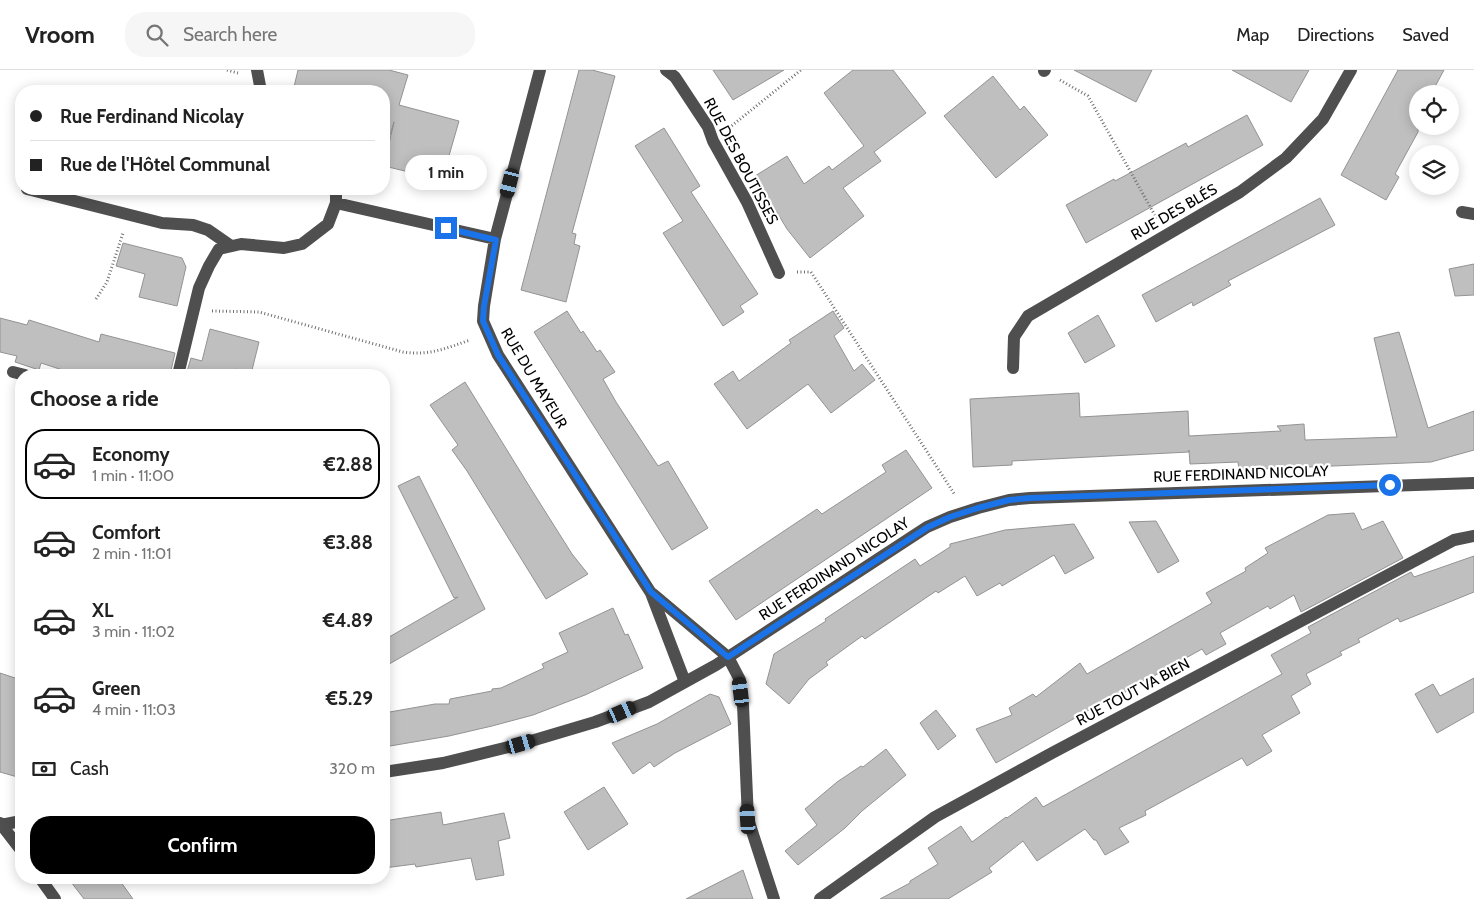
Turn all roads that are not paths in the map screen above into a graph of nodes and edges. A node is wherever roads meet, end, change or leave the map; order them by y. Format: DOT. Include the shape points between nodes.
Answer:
graph roads {
  1 [pos="257,70"];
  2 [pos="540,70"];
  3 [pos="666,70"];
  4 [pos="1351,70"];
  5 [pos="260,85"];
  6 [pos="51,195"];
  7 [pos="336,195"];
  8 [pos="336,204"];
  9 [pos="496,240"];
  10 [pos="231,246"];
  11 [pos="779,273"];
  12 [pos="1013,368"];
  13 [pos="179,369"];
  14 [pos="1474,483"];
  15 [pos="1474,536"];
  16 [pos="651,592"];
  17 [pos="728,657"];
  18 [pos="685,682"];
  19 [pos="390,771"];
  20 [pos="15,822"];
  21 [pos="0,824"];
  22 [pos="15,843"];
  23 [pos="44,884"];
  24 [pos="55,899"];
  25 [pos="774,899"];
  26 [pos="820,899"];
  1 -- 5 [label="street"];
  2 -- 9 [label="street, RUE DU MAYEUR"];
  3 -- 11 [label="street, RUE DES BOUTISSES" via="675,77 708,127"];
  4 -- 12 [label="street, RUE DES BLÉS" via="1323,119 1286,158 1240,192 1028,316 1014,337"];
  6 -- 10 [label="street" via="162,223 193,225 208,230"];
  7 -- 8 [label="street"];
  8 -- 9 [label="street"];
  8 -- 10 [label="street" via="328,224 302,244 284,248"];
  9 -- 16 [label="street, RUE DU MAYEUR" via="484,306 483,321 488,334 498,355"];
  10 -- 13 [label="street" via="219,250 199,288"];
  14 -- 17 [label="street, RUE FERDINAND NICOLAY" via="1073,496 1001,502 950,517 922,530"];
  15 -- 26 [label="street, RUE TOUT VA BIEN" via="1454,540 935,817"];
  16 -- 17 [label="street, RUE DU MAYEUR"];
  16 -- 18 [label="street, RUE DU MAYEUR"];
  17 -- 18 [label="street, RUE FERDINAND NICOLAY"];
  17 -- 25 [label="street" via="740,680 748,819"];
  18 -- 19 [label="street, RUE FERDINAND NICOLAY" via="649,702 571,730 458,760"];
  20 -- 21 [label="street"];
  21 -- 22 [label="street"];
  23 -- 24 [label="street"];
}
